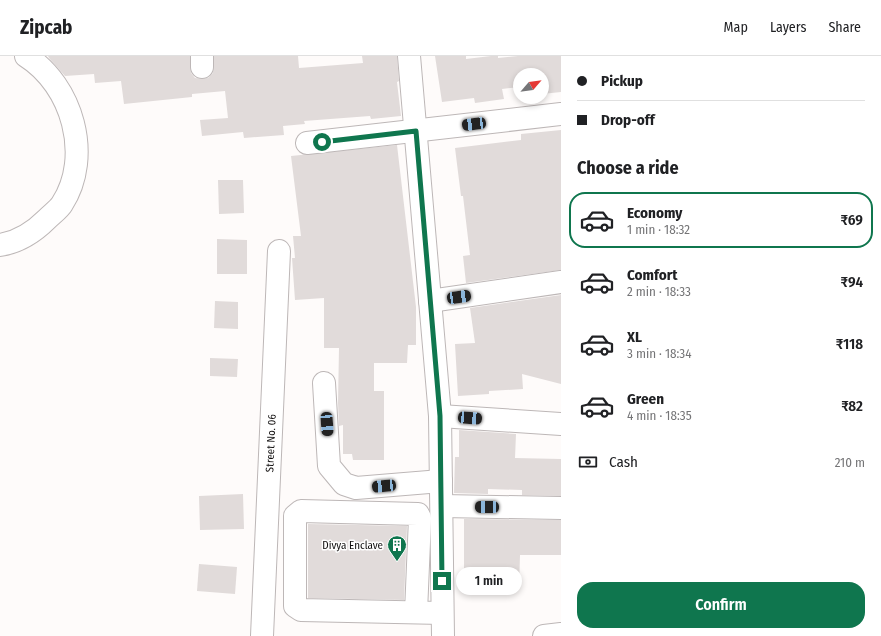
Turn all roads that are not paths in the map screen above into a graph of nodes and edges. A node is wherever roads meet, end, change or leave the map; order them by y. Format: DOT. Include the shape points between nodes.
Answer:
graph roads {
  1 [pos="26,56"];
  2 [pos="409,56"];
  3 [pos="561,114"];
  4 [pos="416,131"];
  5 [pos="307,143"];
  6 [pos="0,245"];
  7 [pos="279,251"];
  8 [pos="561,282"];
  9 [pos="430,301"];
  10 [pos="324,383"];
  11 [pos="440,416"];
  12 [pos="561,424"];
  13 [pos="441,481"];
  14 [pos="442,506"];
  15 [pos="561,508"];
  16 [pos="416,612"];
  17 [pos="442,613"];
  18 [pos="561,634"];
  19 [pos="262,636"];
  20 [pos="443,636"];
  21 [pos="544,636"];
  1 -- 6 [label="street" via="45,72 68,107 75,130 77,154 73,181 62,204 28,236"];
  2 -- 4 [label="street"];
  3 -- 4 [label="street"];
  4 -- 5 [label="street"];
  4 -- 9 [label="street"];
  7 -- 19 [label="street, Street No. 06"];
  8 -- 9 [label="street"];
  9 -- 11 [label="street"];
  10 -- 13 [label="street" via="329,466 344,484 356,488"];
  11 -- 12 [label="street"];
  11 -- 13 [label="street"];
  13 -- 14 [label="street"];
  14 -- 15 [label="street"];
  14 -- 17 [label="street"];
  16 -- 16 [label="street" via="296,608 296,516 301,511 418,514 420,518"];
  16 -- 17 [label="street"];
  17 -- 20 [label="street"];
  18 -- 21 [label="street"];
}
